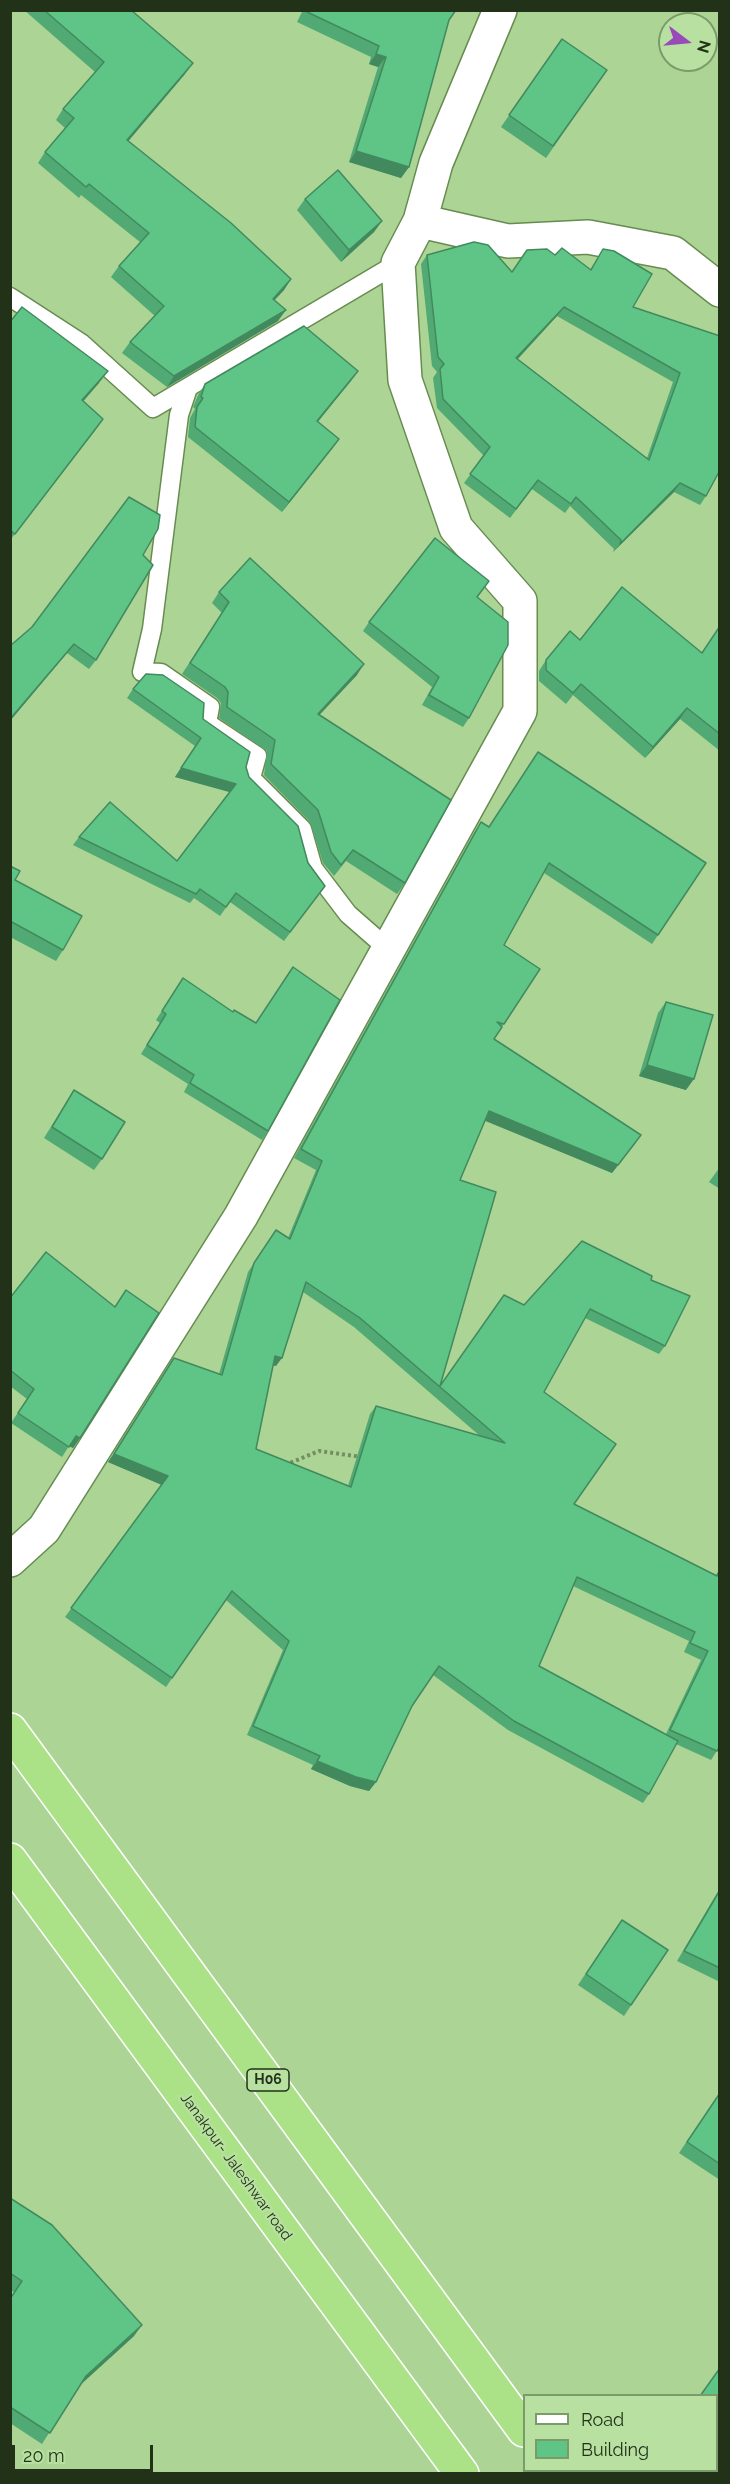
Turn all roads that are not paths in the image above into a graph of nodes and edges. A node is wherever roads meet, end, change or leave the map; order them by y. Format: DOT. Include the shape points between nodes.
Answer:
graph roads {
  1 [pos="500,10"];
  2 [pos="420,220"];
  3 [pos="398,263"];
  4 [pos="720,290"];
  5 [pos="10,297"];
  6 [pos="188,388"];
  7 [pos="388,950"];
  8 [pos="10,1560"];
  9 [pos="10,1730"];
  10 [pos="10,1860"];
  11 [pos="523,2427"];
  12 [pos="462,2474"];
  1 -- 2 [label="street" via="436,163"];
  2 -- 3 [label="street"];
  2 -- 4 [label="street" via="508,241 588,237 673,253"];
  3 -- 6 [label="lane"];
  3 -- 7 [label="street" via="405,380 456,528 520,602 520,711"];
  5 -- 6 [label="lane" via="81,343 153,408"];
  6 -- 7 [label="lane" via="179,416 152,629 142,672 161,674 210,707 207,723 257,756 251,778 302,829 314,868 348,914"];
  7 -- 8 [label="street" via="241,1216 44,1529"];
  9 -- 11 [label="highway, H06"];
  10 -- 12 [label="highway, Janakpur- Jaleshwar road"];
}
